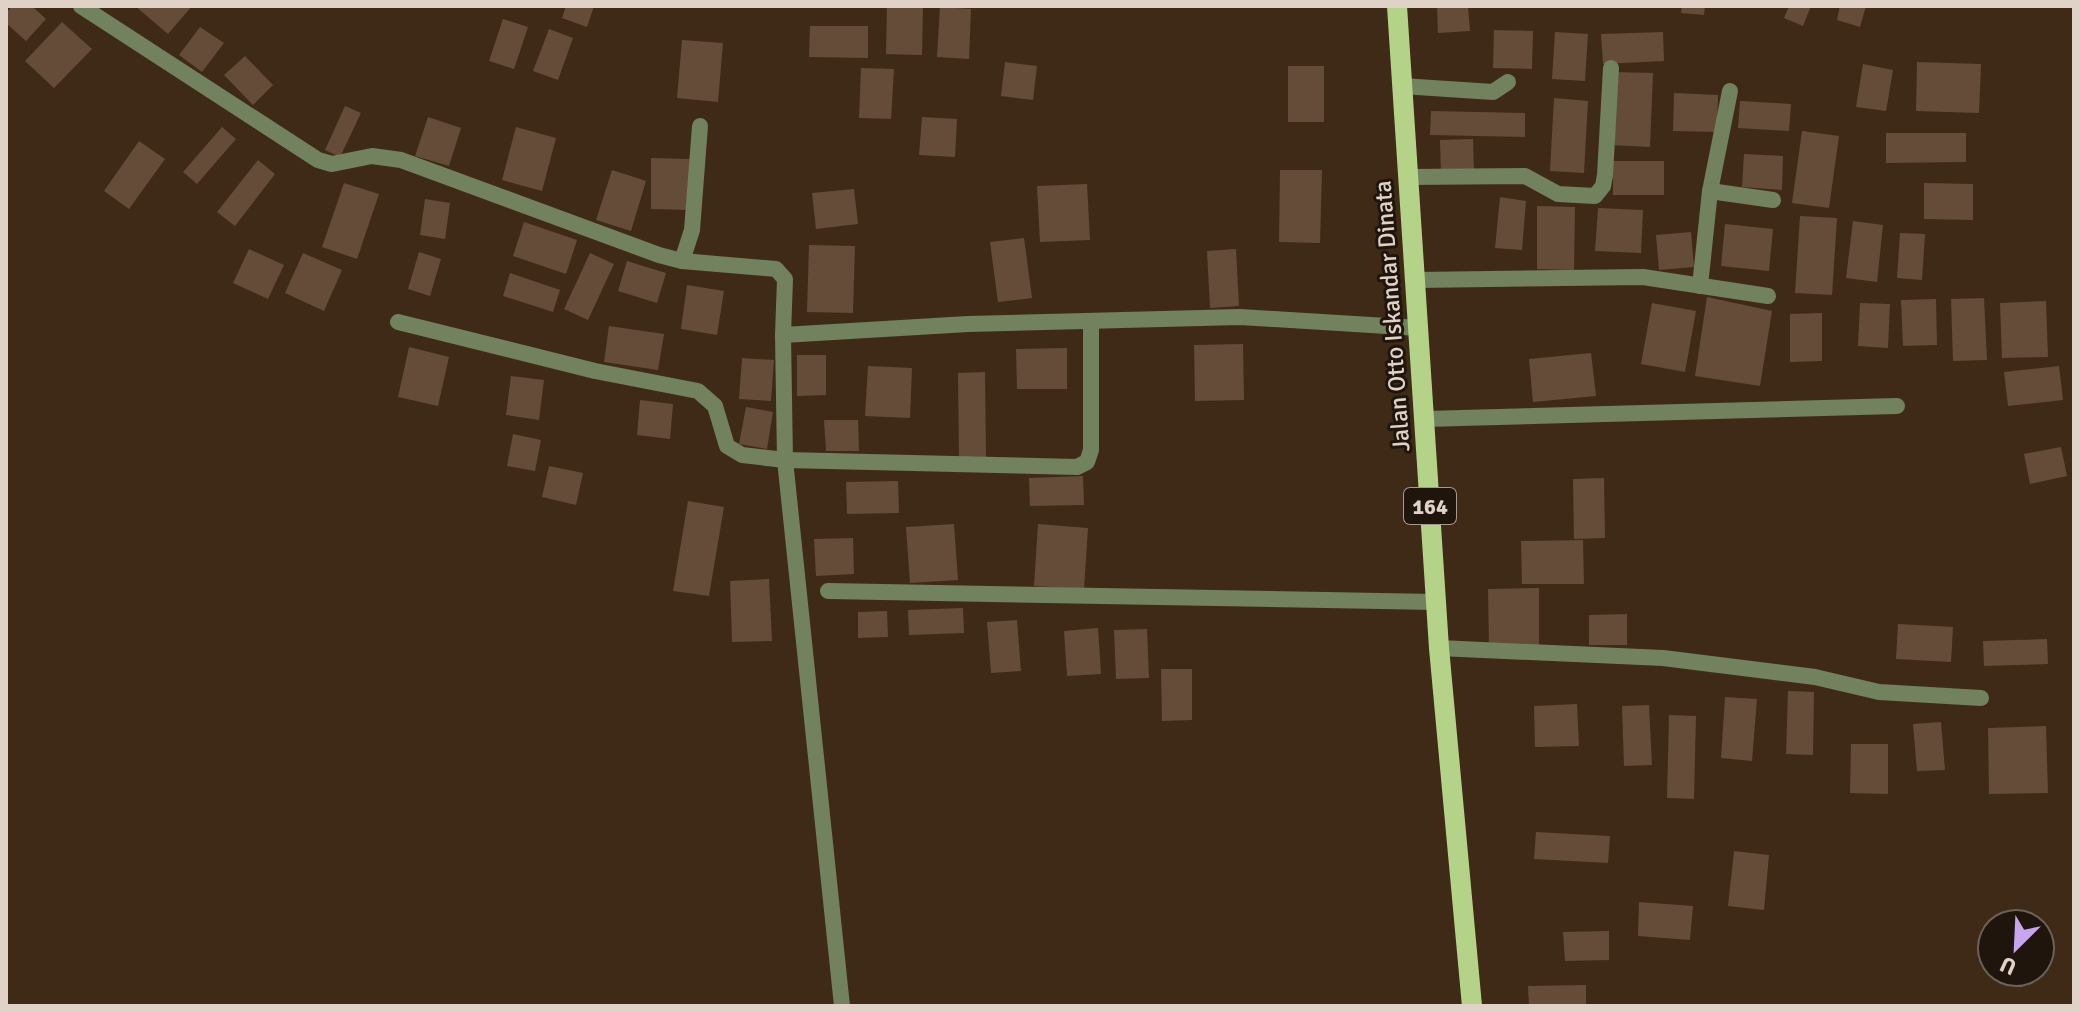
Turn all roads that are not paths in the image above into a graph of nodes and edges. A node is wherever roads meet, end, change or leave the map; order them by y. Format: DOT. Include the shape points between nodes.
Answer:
graph roads {
  1 [pos="81,6"];
  2 [pos="1397,6"];
  3 [pos="1611,68"];
  4 [pos="1508,82"];
  5 [pos="1402,86"];
  6 [pos="1730,91"];
  7 [pos="700,126"];
  8 [pos="1409,177"];
  9 [pos="1710,191"];
  10 [pos="1773,200"];
  11 [pos="682,261"];
  12 [pos="1416,280"];
  13 [pos="1700,286"];
  14 [pos="1768,296"];
  15 [pos="398,322"];
  16 [pos="1091,322"];
  17 [pos="1419,328"];
  18 [pos="783,335"];
  19 [pos="1897,406"];
  20 [pos="1425,419"];
  21 [pos="785,460"];
  22 [pos="828,591"];
  23 [pos="1436,602"];
  24 [pos="1439,648"];
  25 [pos="1981,698"];
  26 [pos="842,1006"];
  27 [pos="1472,1006"];
  1 -- 11 [label="street" via="318,160 401,160"];
  2 -- 5 [label="main road, Jalan Otto Iskandar Dinata / 164"];
  3 -- 8 [label="street" via="1605,175 1595,196 1558,194 1525,176"];
  4 -- 5 [label="street" via="1493,92"];
  5 -- 8 [label="main road, Jalan Otto Iskandar Dinata / 164"];
  6 -- 9 [label="street"];
  7 -- 11 [label="street" via="692,230"];
  8 -- 12 [label="main road, Jalan Otto Iskandar Dinata / 164"];
  9 -- 10 [label="street"];
  9 -- 13 [label="street"];
  11 -- 18 [label="street" via="780,271 785,279"];
  12 -- 13 [label="street" via="1643,277"];
  12 -- 17 [label="main road, Jalan Otto Iskandar Dinata / 164"];
  13 -- 14 [label="street"];
  15 -- 21 [label="street" via="595,371 691,388 712,401 723,439 734,452"];
  16 -- 17 [label="street" via="1240,317"];
  16 -- 18 [label="street"];
  16 -- 21 [label="street" via="1091,450 1085,465"];
  17 -- 20 [label="main road, Jalan Otto Iskandar Dinata / 164"];
  18 -- 21 [label="street"];
  19 -- 20 [label="street"];
  20 -- 23 [label="main road, Jalan Otto Iskandar Dinata / 164"];
  21 -- 26 [label="street"];
  22 -- 23 [label="street"];
  23 -- 24 [label="main road, Jalan Otto Iskandar Dinata / 164"];
  24 -- 25 [label="street" via="1663,658 1815,677 1879,692"];
  24 -- 27 [label="main road, Jalan Otto Iskandar Dinata / 164"];
}
